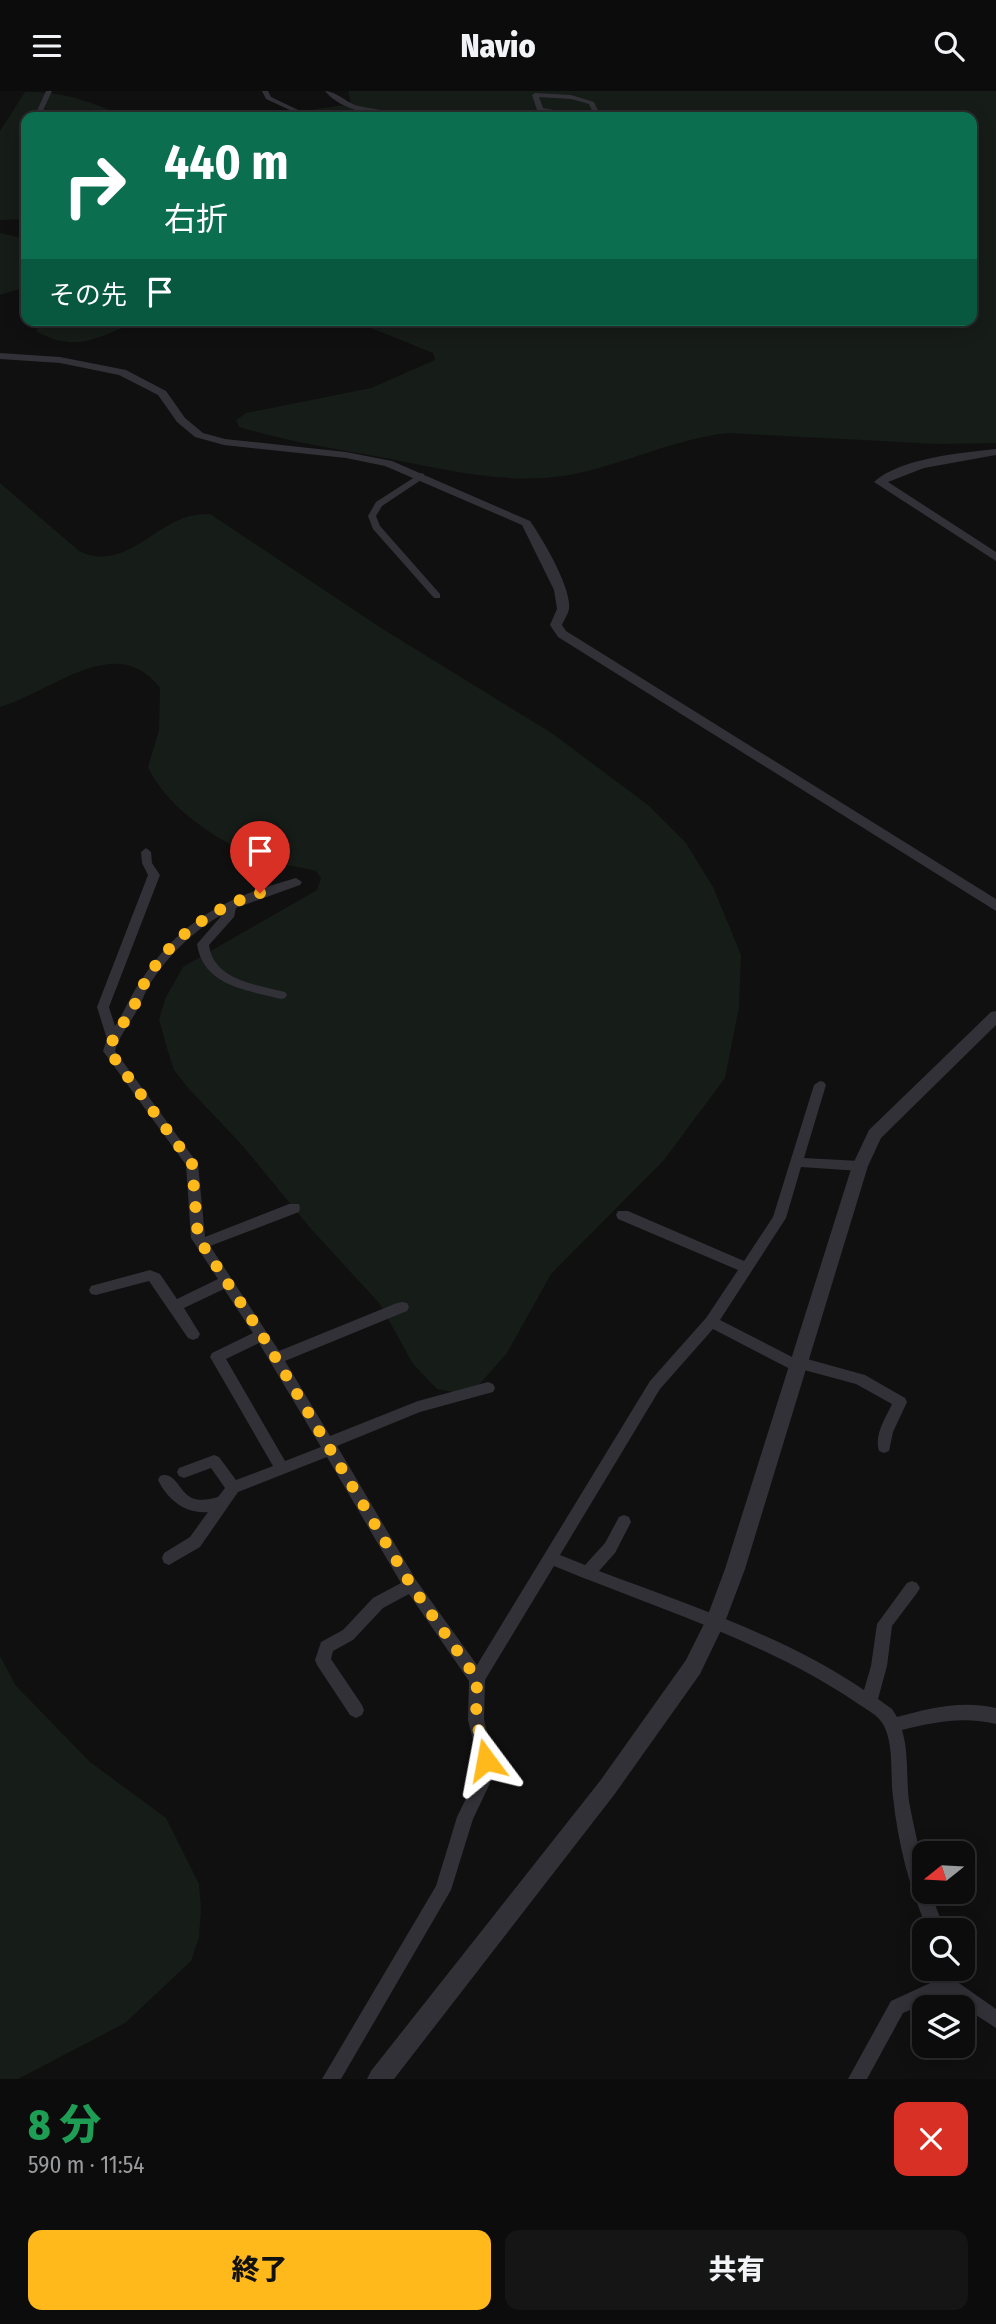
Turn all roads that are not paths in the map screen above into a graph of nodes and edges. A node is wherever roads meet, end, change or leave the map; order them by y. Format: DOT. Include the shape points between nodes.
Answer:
graph roads {
  1 [pos="49,91"];
  2 [pos="265,91"];
  3 [pos="328,91"];
  4 [pos="39,112"];
  5 [pos="299,112"];
  6 [pos="378,112"];
  7 [pos="554,112"];
  8 [pos="596,112"];
  9 [pos="0,356"];
  10 [pos="996,452"];
  11 [pos="421,476"];
  12 [pos="996,557"];
  13 [pos="437,596"];
  14 [pos="146,852"];
  15 [pos="296,882"];
  16 [pos="230,904"];
  17 [pos="996,907"];
  18 [pos="281,995"];
  19 [pos="996,1016"];
  20 [pos="112,1037"];
  21 [pos="820,1085"];
  22 [pos="797,1162"];
  23 [pos="860,1166"];
  24 [pos="294,1209"];
  25 [pos="623,1215"];
  26 [pos="202,1244"];
  27 [pos="746,1268"];
  28 [pos="225,1282"];
  29 [pos="96,1290"];
  30 [pos="175,1306"];
  31 [pos="402,1307"];
  32 [pos="711,1322"];
  33 [pos="193,1334"];
  34 [pos="262,1335"];
  35 [pos="276,1358"];
  36 [pos="800,1365"];
  37 [pos="488,1388"];
  38 [pos="330,1446"];
  39 [pos="884,1447"];
  40 [pos="282,1468"];
  41 [pos="184,1472"];
  42 [pos="165,1479"];
  43 [pos="233,1488"];
  44 [pos="225,1502"];
  45 [pos="624,1522"];
  46 [pos="169,1558"];
  47 [pos="551,1558"];
  48 [pos="587,1574"];
  49 [pos="411,1585"];
  50 [pos="912,1588"];
  51 [pos="715,1622"];
  52 [pos="477,1679"];
  53 [pos="869,1702"];
  54 [pos="356,1710"];
  55 [pos="996,1716"];
  56 [pos="894,1725"];
  57 [pos="931,1918"];
  58 [pos="942,1981"];
  59 [pos="954,1981"];
  60 [pos="996,2018"];
  61 [pos="331,2079"];
  62 [pos="379,2079"];
  63 [pos="857,2079"];
  1 -- 4 [label="street"];
  2 -- 5 [label="street" via="268,98"];
  3 -- 6 [label="street" via="333,97"];
  7 -- 8 [label="street" via="540,110 535,95 571,97 592,103"];
  9 -- 11 [label="street" via="99,366 134,376 162,393 181,420 199,435 224,442 346,455 388,463"];
  10 -- 12 [label="street" via="915,468 880,482"];
  11 -- 13 [label="street" via="379,504 372,516 376,527"];
  11 -- 17 [label="street" via="526,523 560,590 563,609 556,625 562,634"];
  14 -- 20 [label="street" via="154,875 103,1007"];
  15 -- 16 [label="street"];
  16 -- 18 [label="street" via="230,914 203,944 205,961 224,977"];
  16 -- 20 [label="street" via="174,943"];
  19 -- 23 [label="street" via="875,1134"];
  20 -- 26 [label="street" via="109,1051 192,1164 194,1218"];
  21 -- 22 [label="street"];
  22 -- 23 [label="street"];
  22 -- 27 [label="street" via="779,1218"];
  23 -- 36 [label="street"];
  24 -- 26 [label="street"];
  25 -- 27 [label="street"];
  26 -- 28 [label="street"];
  27 -- 32 [label="street"];
  28 -- 30 [label="street"];
  28 -- 34 [label="street"];
  29 -- 30 [label="street" via="150,1275"];
  30 -- 33 [label="street"];
  31 -- 35 [label="street"];
  32 -- 36 [label="street"];
  32 -- 47 [label="street" via="655,1385"];
  34 -- 35 [label="street"];
  34 -- 40 [label="street" via="217,1357"];
  35 -- 38 [label="street"];
  36 -- 39 [label="street" via="860,1379 900,1402"];
  36 -- 51 [label="street"];
  37 -- 38 [label="street" via="418,1407"];
  38 -- 40 [label="street"];
  38 -- 49 [label="street"];
  40 -- 43 [label="street"];
  41 -- 43 [label="street" via="214,1461"];
  42 -- 44 [label="street" via="190,1506"];
  43 -- 44 [label="street"];
  44 -- 46 [label="street" via="195,1542"];
  45 -- 48 [label="street" via="610,1548"];
  47 -- 48 [label="street"];
  47 -- 52 [label="street"];
  48 -- 51 [label="street"];
  49 -- 52 [label="street"];
  49 -- 54 [label="street" via="378,1603 348,1635 326,1647 323,1660"];
  50 -- 53 [label="street" via="885,1624"];
  51 -- 53 [label="street" via="808,1666"];
  51 -- 62 [label="street" via="693,1667 607,1789"];
  52 -- 61 [label="street" via="476,1720 486,1760 484,1779 465,1817 443,1891"];
  53 -- 56 [label="street"];
  55 -- 56 [label="street" via="976,1710 946,1712"];
  56 -- 57 [label="street" via="913,1868"];
  58 -- 63 [label="street" via="897,2007"];
  59 -- 60 [label="street"];
}
